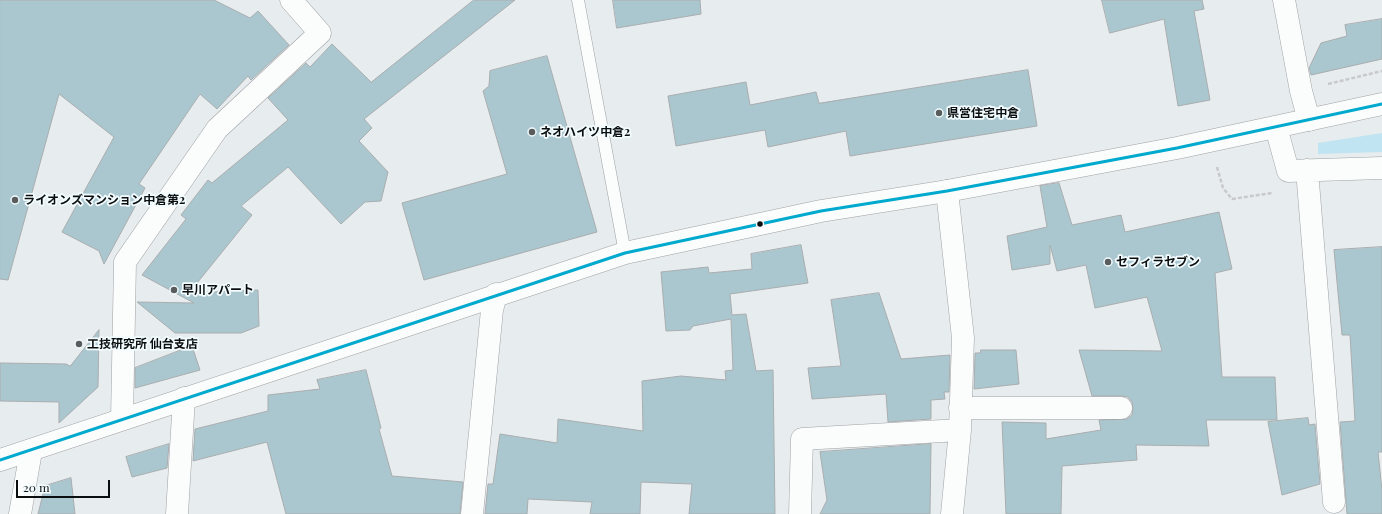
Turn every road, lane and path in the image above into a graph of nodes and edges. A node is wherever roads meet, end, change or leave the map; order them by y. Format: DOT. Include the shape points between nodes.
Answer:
graph roads {
  1 [pos="291,0"];
  2 [pos="578,0"];
  3 [pos="1284,0"];
  4 [pos="1382,104"];
  5 [pos="1309,120"];
  6 [pos="1276,127"];
  7 [pos="1382,168"];
  8 [pos="1307,170"];
  9 [pos="947,191"];
  10 [pos="625,252"];
  11 [pos="496,294"];
  12 [pos="184,398"];
  13 [pos="960,408"];
  14 [pos="1121,408"];
  15 [pos="122,419"];
  16 [pos="960,430"];
  17 [pos="31,451"];
  18 [pos="0,460"];
  19 [pos="1334,502"];
  20 [pos="20,514"];
  21 [pos="177,514"];
  22 [pos="472,514"];
  23 [pos="800,514"];
  24 [pos="952,514"];
  1 -- 15 [label="street" via="320,33 217,130 126,262"];
  2 -- 10 [label="lane"];
  3 -- 5 [label="street"];
  4 -- 5 [label="street"];
  5 -- 6 [label="street"];
  6 -- 8 [label="street" via="1288,171"];
  6 -- 9 [label="street"];
  7 -- 8 [label="street"];
  8 -- 19 [label="street"];
  9 -- 10 [label="street" via="821,211"];
  9 -- 13 [label="street" via="962,338"];
  10 -- 11 [label="street"];
  11 -- 12 [label="street"];
  11 -- 22 [label="street" via="492,310"];
  12 -- 15 [label="street"];
  12 -- 21 [label="street"];
  13 -- 14 [label="street"];
  13 -- 16 [label="street"];
  15 -- 17 [label="street"];
  16 -- 23 [label="street" via="802,439"];
  16 -- 24 [label="street"];
  17 -- 18 [label="street"];
  17 -- 20 [label="street"];
}
